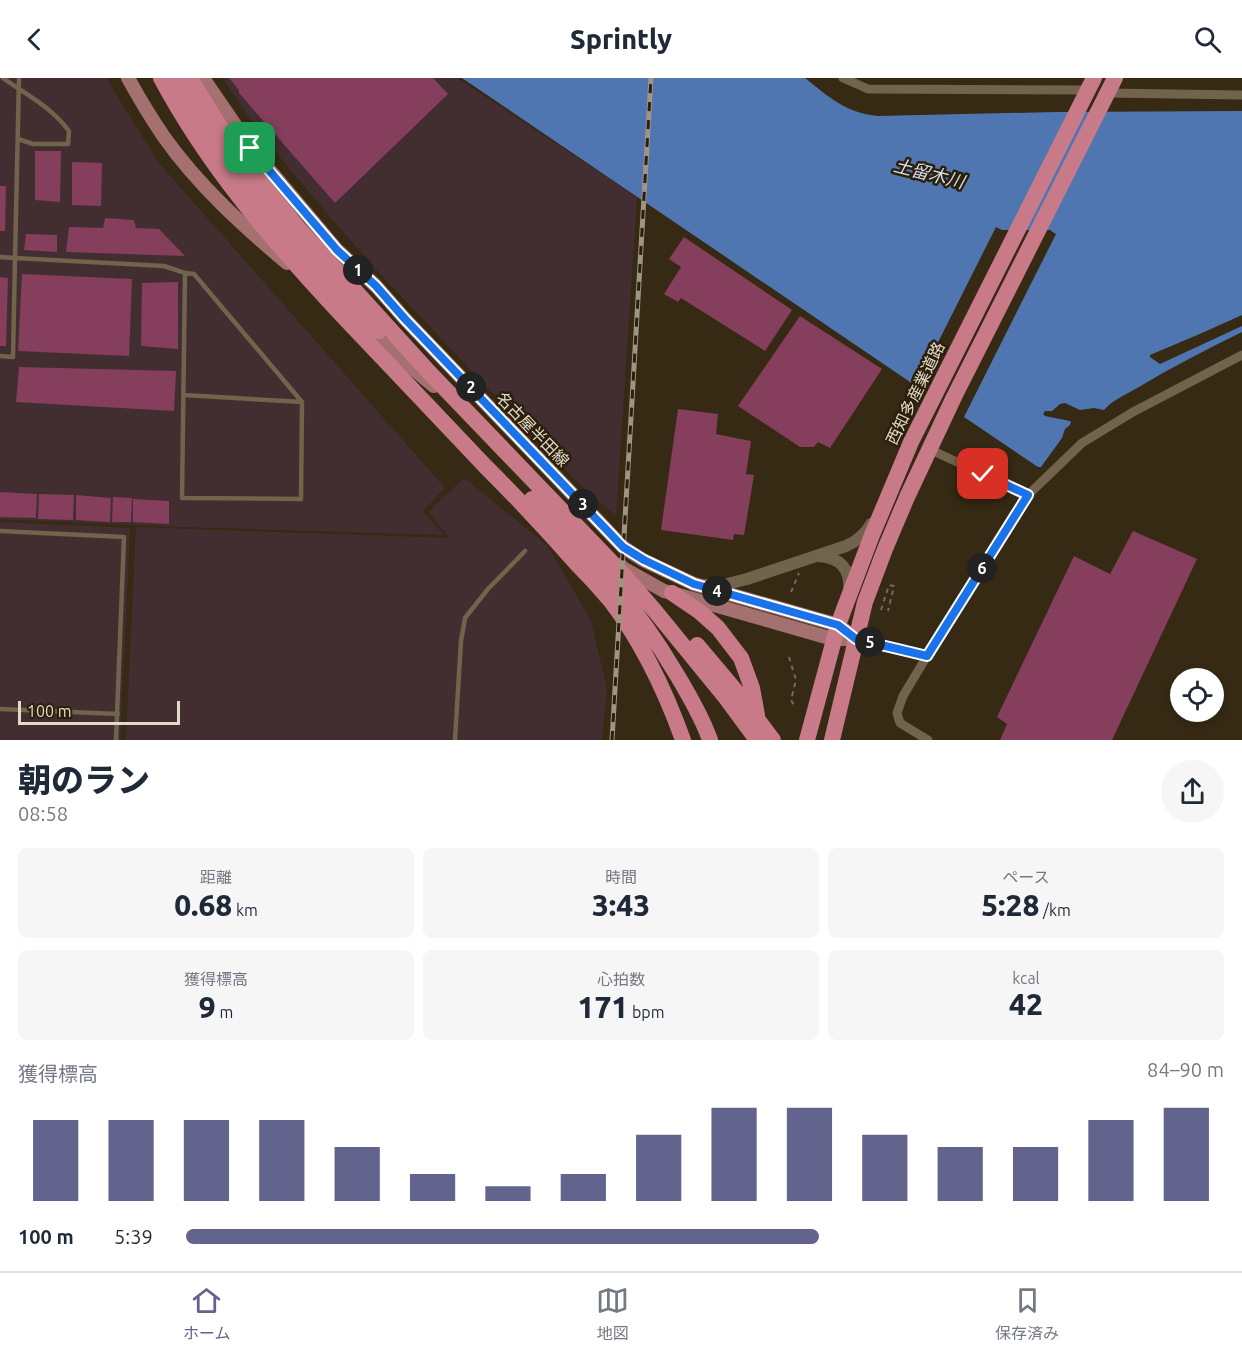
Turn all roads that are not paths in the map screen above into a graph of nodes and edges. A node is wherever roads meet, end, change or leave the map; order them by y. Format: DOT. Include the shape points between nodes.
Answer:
graph roads {
  1 [pos="3,78"];
  2 [pos="19,78"];
  3 [pos="128,78"];
  4 [pos="161,78"];
  5 [pos="175,78"];
  6 [pos="190,78"];
  7 [pos="203,78"];
  8 [pos="843,78"];
  9 [pos="1115,78"];
  10 [pos="1088,89"];
  11 [pos="19,90"];
  12 [pos="1242,95"];
  13 [pos="1105,97"];
  14 [pos="18,139"];
  15 [pos="0,257"];
  16 [pos="15,258"];
  17 [pos="185,273"];
  18 [pos="377,315"];
  19 [pos="1242,355"];
  20 [pos="0,356"];
  21 [pos="184,395"];
  22 [pos="302,402"];
  23 [pos="460,408"];
  24 [pos="445,423"];
  25 [pos="910,442"];
  26 [pos="929,449"];
  27 [pos="1028,495"];
  28 [pos="0,531"];
  29 [pos="525,550"];
  30 [pos="817,556"];
  31 [pos="755,576"];
  32 [pos="694,584"];
  33 [pos="672,593"];
  34 [pos="848,597"];
  35 [pos="754,602"];
  36 [pos="835,632"];
  37 [pos="856,639"];
  38 [pos="927,656"];
  39 [pos="0,709"];
  40 [pos="117,714"];
  41 [pos="835,737"];
  42 [pos="117,740"];
  43 [pos="455,740"];
  44 [pos="683,740"];
  45 [pos="710,740"];
  46 [pos="759,740"];
  47 [pos="773,740"];
  48 [pos="807,740"];
  49 [pos="928,740"];
  1 -- 11 [label="lane"];
  2 -- 11 [label="lane"];
  3 -- 23 [label="main road, 名古屋半田線" via="164,137 221,204"];
  4 -- 24 [label="highway" via="208,156 279,247"];
  5 -- 23 [label="highway" via="246,186 327,282"];
  6 -- 18 [label="highway" via="264,187"];
  7 -- 32 [label="main road, 名古屋半田線" via="250,148 337,250 376,286 623,547"];
  8 -- 10 [label="street" via="868,88"];
  9 -- 13 [label="highway"];
  10 -- 25 [label="highway, 西知多産業道路"];
  11 -- 14 [label="lane"];
  11 -- 14 [label="lane" via="45,106 69,131 68,144 33,144"];
  12 -- 13 [label="street"];
  13 -- 26 [label="highway"];
  14 -- 16 [label="lane"];
  15 -- 16 [label="lane"];
  16 -- 17 [label="lane" via="164,266"];
  16 -- 20 [label="lane" via="13,357"];
  17 -- 21 [label="lane"];
  17 -- 22 [label="lane" via="194,274"];
  18 -- 46 [label="highway" via="622,573"];
  18 -- 47 [label="highway" via="610,545"];
  19 -- 27 [label="street" via="1082,443"];
  21 -- 22 [label="lane"];
  21 -- 22 [label="lane" via="182,498 301,499"];
  23 -- 33 [label="main road, 名古屋半田線" via="525,464 623,568"];
  24 -- 44 [label="highway" via="609,599 652,667"];
  24 -- 45 [label="highway" via="541,507 595,562 667,657"];
  25 -- 30 [label="street" via="866,533 846,546"];
  25 -- 34 [label="highway, 西知多産業道路"];
  26 -- 27 [label="street"];
  26 -- 37 [label="highway" via="885,549"];
  27 -- 38 [label="street"];
  28 -- 40 [label="lane" via="124,537"];
  29 -- 43 [label="lane" via="465,618"];
  30 -- 31 [label="street"];
  30 -- 34 [label="street" via="833,558 844,567 849,578"];
  31 -- 32 [label="street" via="723,585"];
  31 -- 35 [label="street" via="749,587"];
  32 -- 35 [label="main road, 名古屋半田線"];
  33 -- 36 [label="main road, 名古屋半田線"];
  33 -- 46 [label="highway" via="718,628 741,658 752,688"];
  34 -- 36 [label="highway, 西知多産業道路"];
  35 -- 36 [label="main road, 名古屋半田線"];
  36 -- 37 [label="main road, 名古屋半田線"];
  36 -- 48 [label="highway, 西知多産業道路"];
  37 -- 38 [label="street"];
  37 -- 41 [label="highway"];
  38 -- 49 [label="street" via="897,713 900,723"];
  39 -- 40 [label="lane"];
  40 -- 42 [label="lane"];
}
